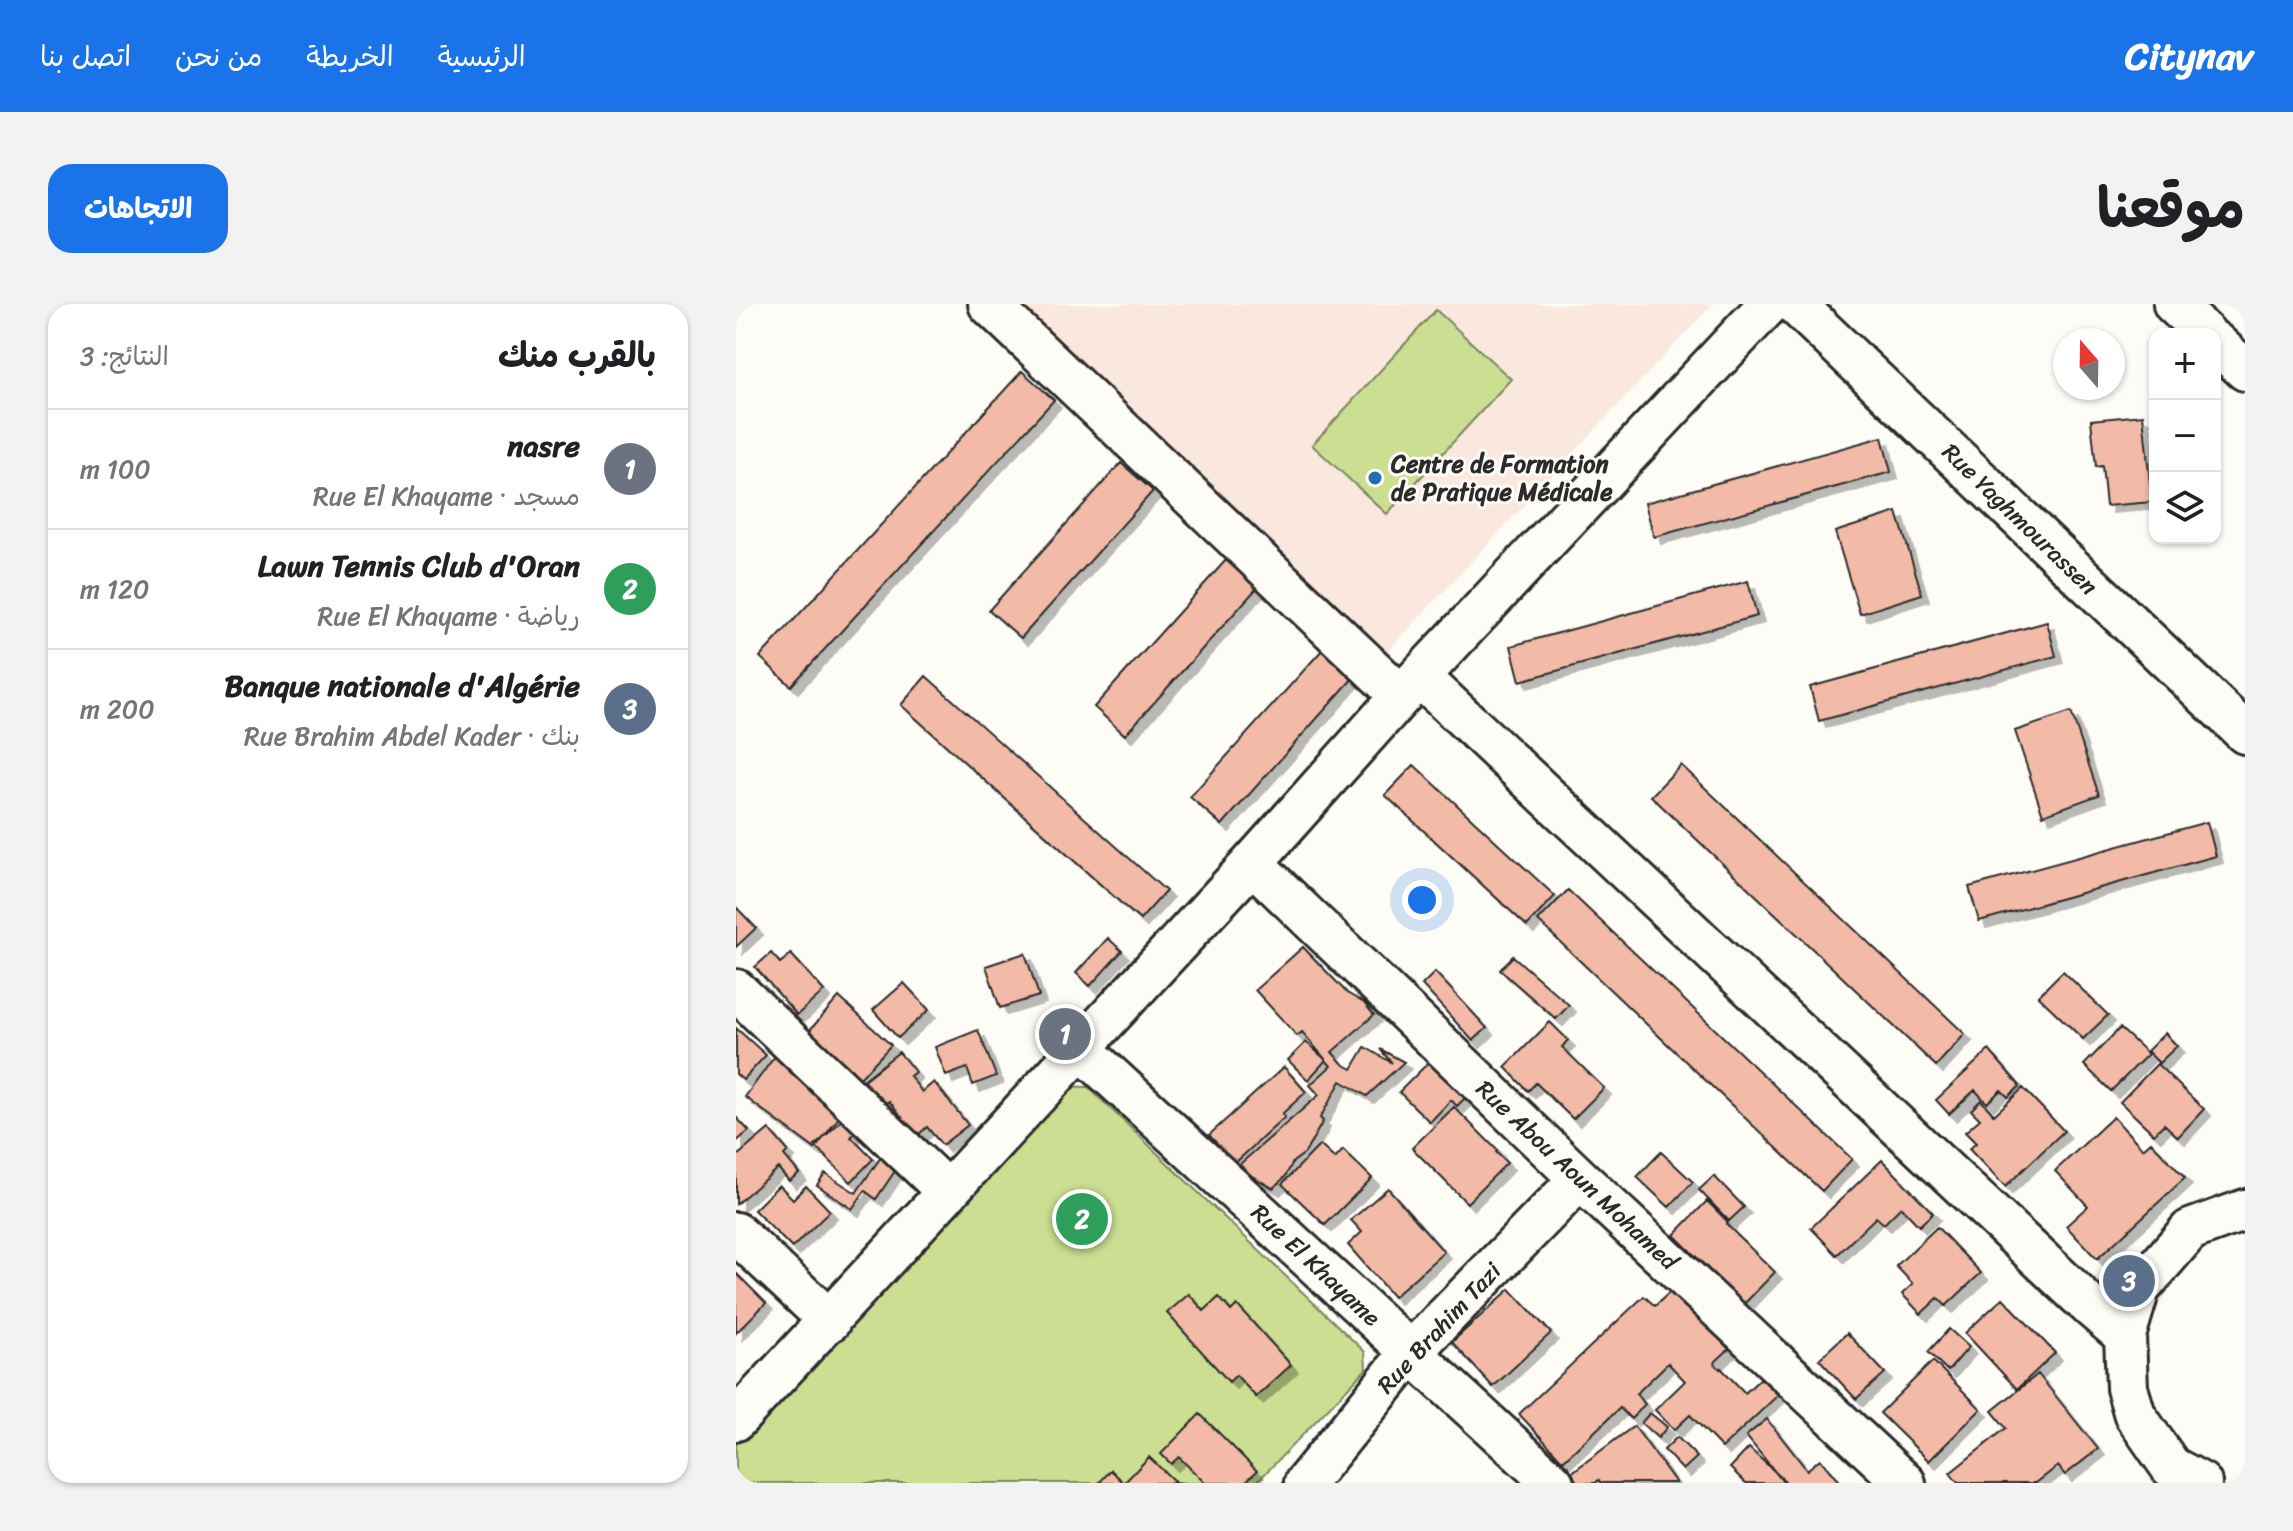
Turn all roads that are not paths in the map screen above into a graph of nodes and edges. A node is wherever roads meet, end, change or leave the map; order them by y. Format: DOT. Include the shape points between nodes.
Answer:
graph roads {
  1 [pos="989,304"];
  2 [pos="1769,304"];
  3 [pos="1795,304"];
  4 [pos="2174,304"];
  5 [pos="2200,328"];
  6 [pos="2221,348"];
  7 [pos="2245,370"];
  8 [pos="1411,686"];
  9 [pos="2245,733"];
  10 [pos="1252,863"];
  11 [pos="736,990"];
  12 [pos="1080,1048"];
  13 [pos="1580,1179"];
  14 [pos="948,1192"];
  15 [pos="2245,1210"];
  16 [pos="736,1233"];
  17 [pos="830,1321"];
  18 [pos="2125,1336"];
  19 [pos="1411,1352"];
  20 [pos="736,1420"];
  21 [pos="2176,1478"];
  22 [pos="1305,1483"];
  23 [pos="1553,1483"];
  24 [pos="1905,1483"];
  1 -- 8 [label="street"];
  2 -- 8 [label="street"];
  3 -- 9 [label="street, Rue Yaghmourassen"];
  4 -- 5 [label="street"];
  6 -- 7 [label="street"];
  8 -- 10 [label="street"];
  8 -- 18 [label="street"];
  10 -- 12 [label="street"];
  10 -- 13 [label="street, Rue Abou Aoun Mohamed"];
  11 -- 14 [label="street"];
  12 -- 14 [label="street"];
  12 -- 19 [label="street, Rue El Khayame"];
  13 -- 19 [label="street, Rue Brahim Tazi"];
  13 -- 24 [label="street, Rue Abou Aoun Mohamed"];
  14 -- 17 [label="street"];
  15 -- 18 [label="street" via="2190,1230 2139,1289"];
  16 -- 17 [label="street"];
  17 -- 20 [label="street"];
  18 -- 21 [label="street" via="2127,1388 2135,1415"];
  19 -- 22 [label="street, Rue Brahim Tazi"];
  19 -- 23 [label="street, Rue El Khayame"];
}
